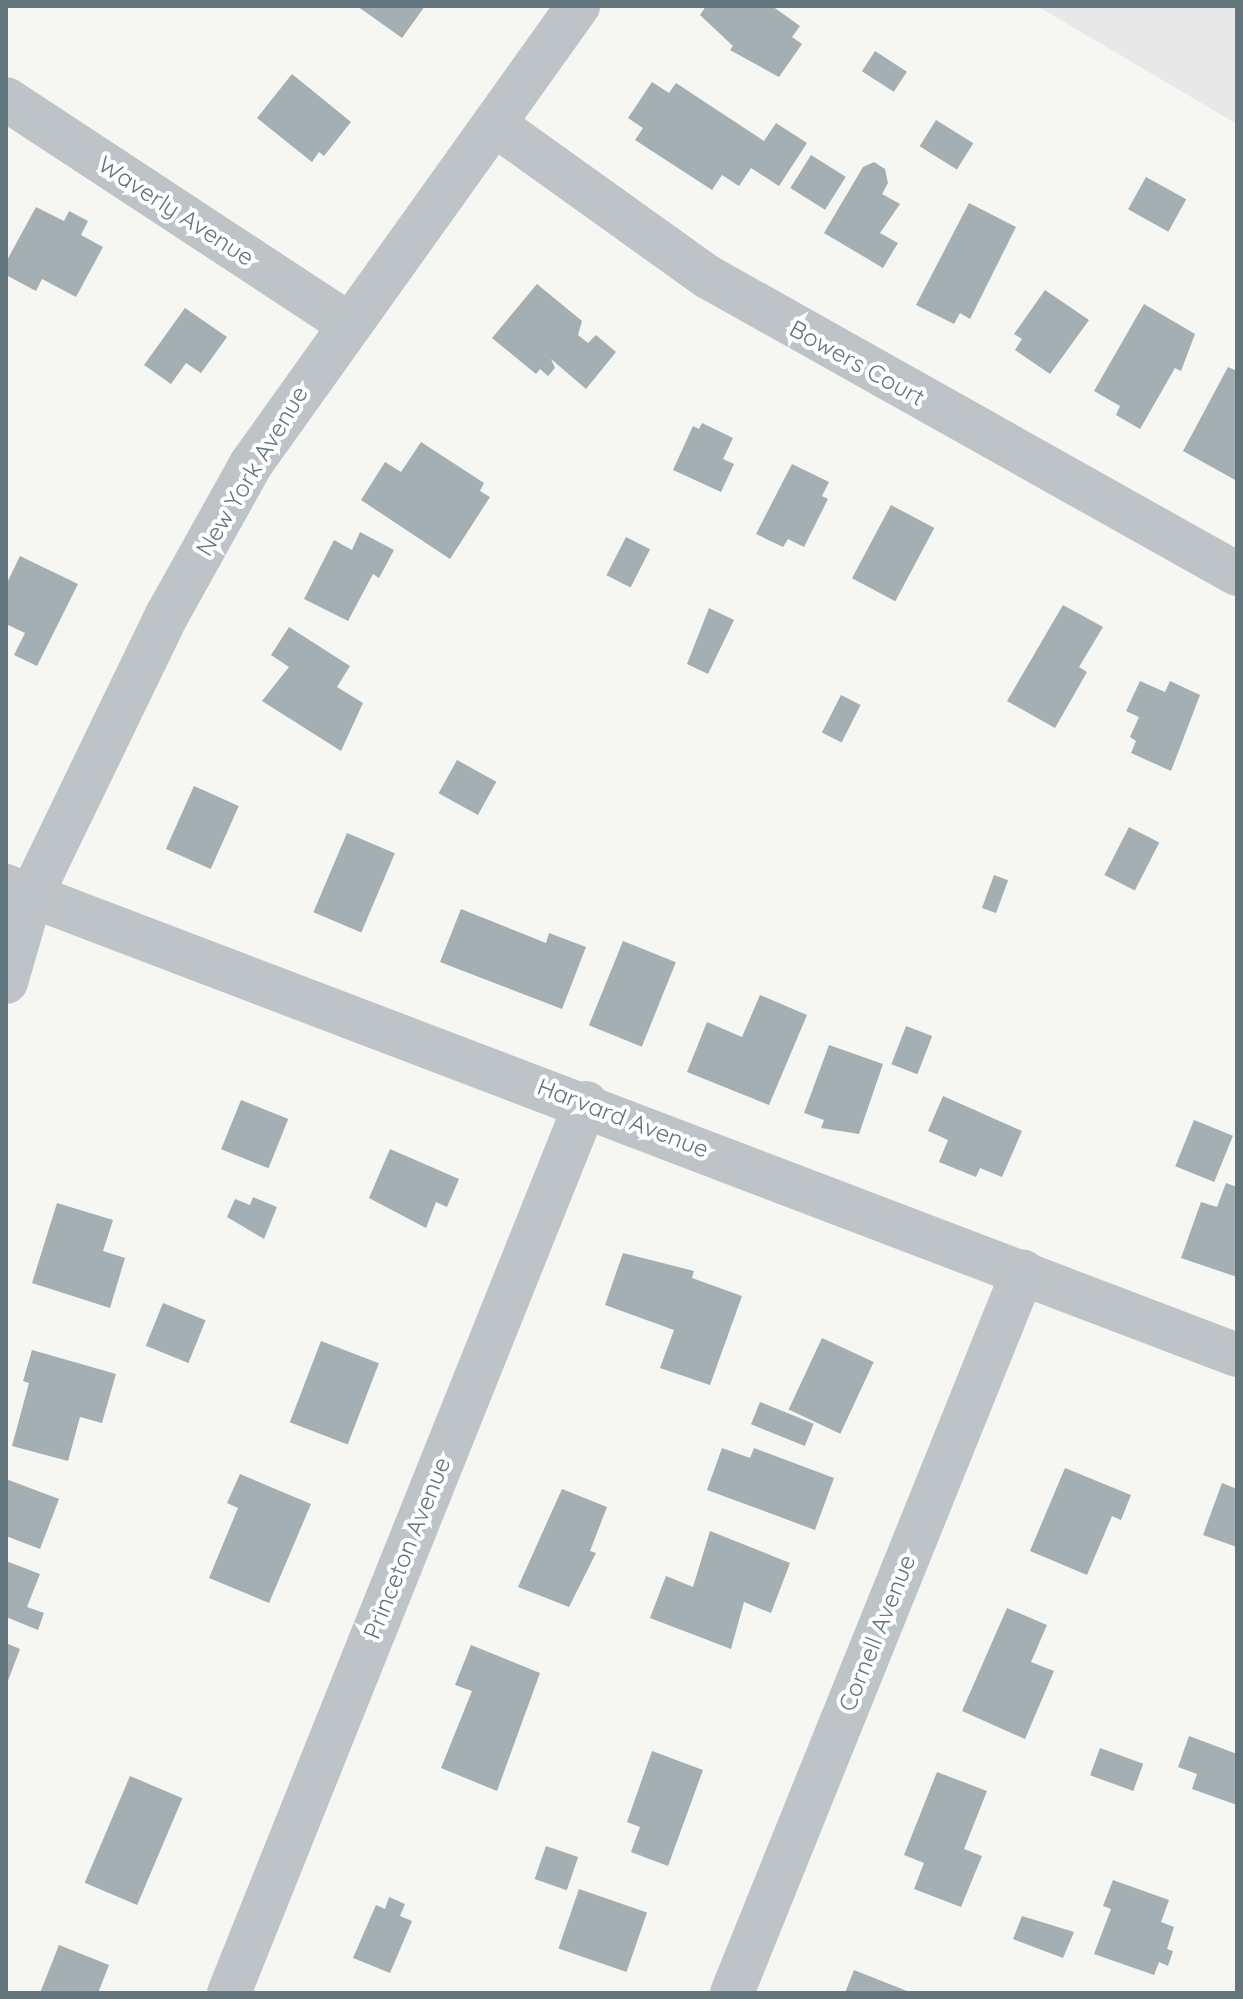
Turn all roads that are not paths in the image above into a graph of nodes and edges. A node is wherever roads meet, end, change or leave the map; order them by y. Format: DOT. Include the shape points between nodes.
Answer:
graph roads {
  1 [pos="578,6"];
  2 [pos="6,99"];
  3 [pos="494,124"];
  4 [pos="347,323"];
  5 [pos="1237,574"];
  6 [pos="19,891"];
  7 [pos="6,982"];
  8 [pos="586,1103"];
  9 [pos="1023,1272"];
  10 [pos="1237,1355"];
  11 [pos="229,1993"];
  12 [pos="732,1993"];
  1 -- 3 [label="street, New York Avenue"];
  2 -- 4 [label="street, Waverly Avenue"];
  3 -- 4 [label="street, New York Avenue"];
  3 -- 5 [label="street, Bowers Court" via="708,277"];
  4 -- 6 [label="street, New York Avenue" via="251,464"];
  6 -- 7 [label="street, New York Avenue"];
  6 -- 8 [label="street, Harvard Avenue"];
  8 -- 9 [label="street, Harvard Avenue"];
  8 -- 11 [label="street, Princeton Avenue"];
  9 -- 10 [label="street, Harvard Avenue"];
  9 -- 12 [label="street, Cornell Avenue"];
}
